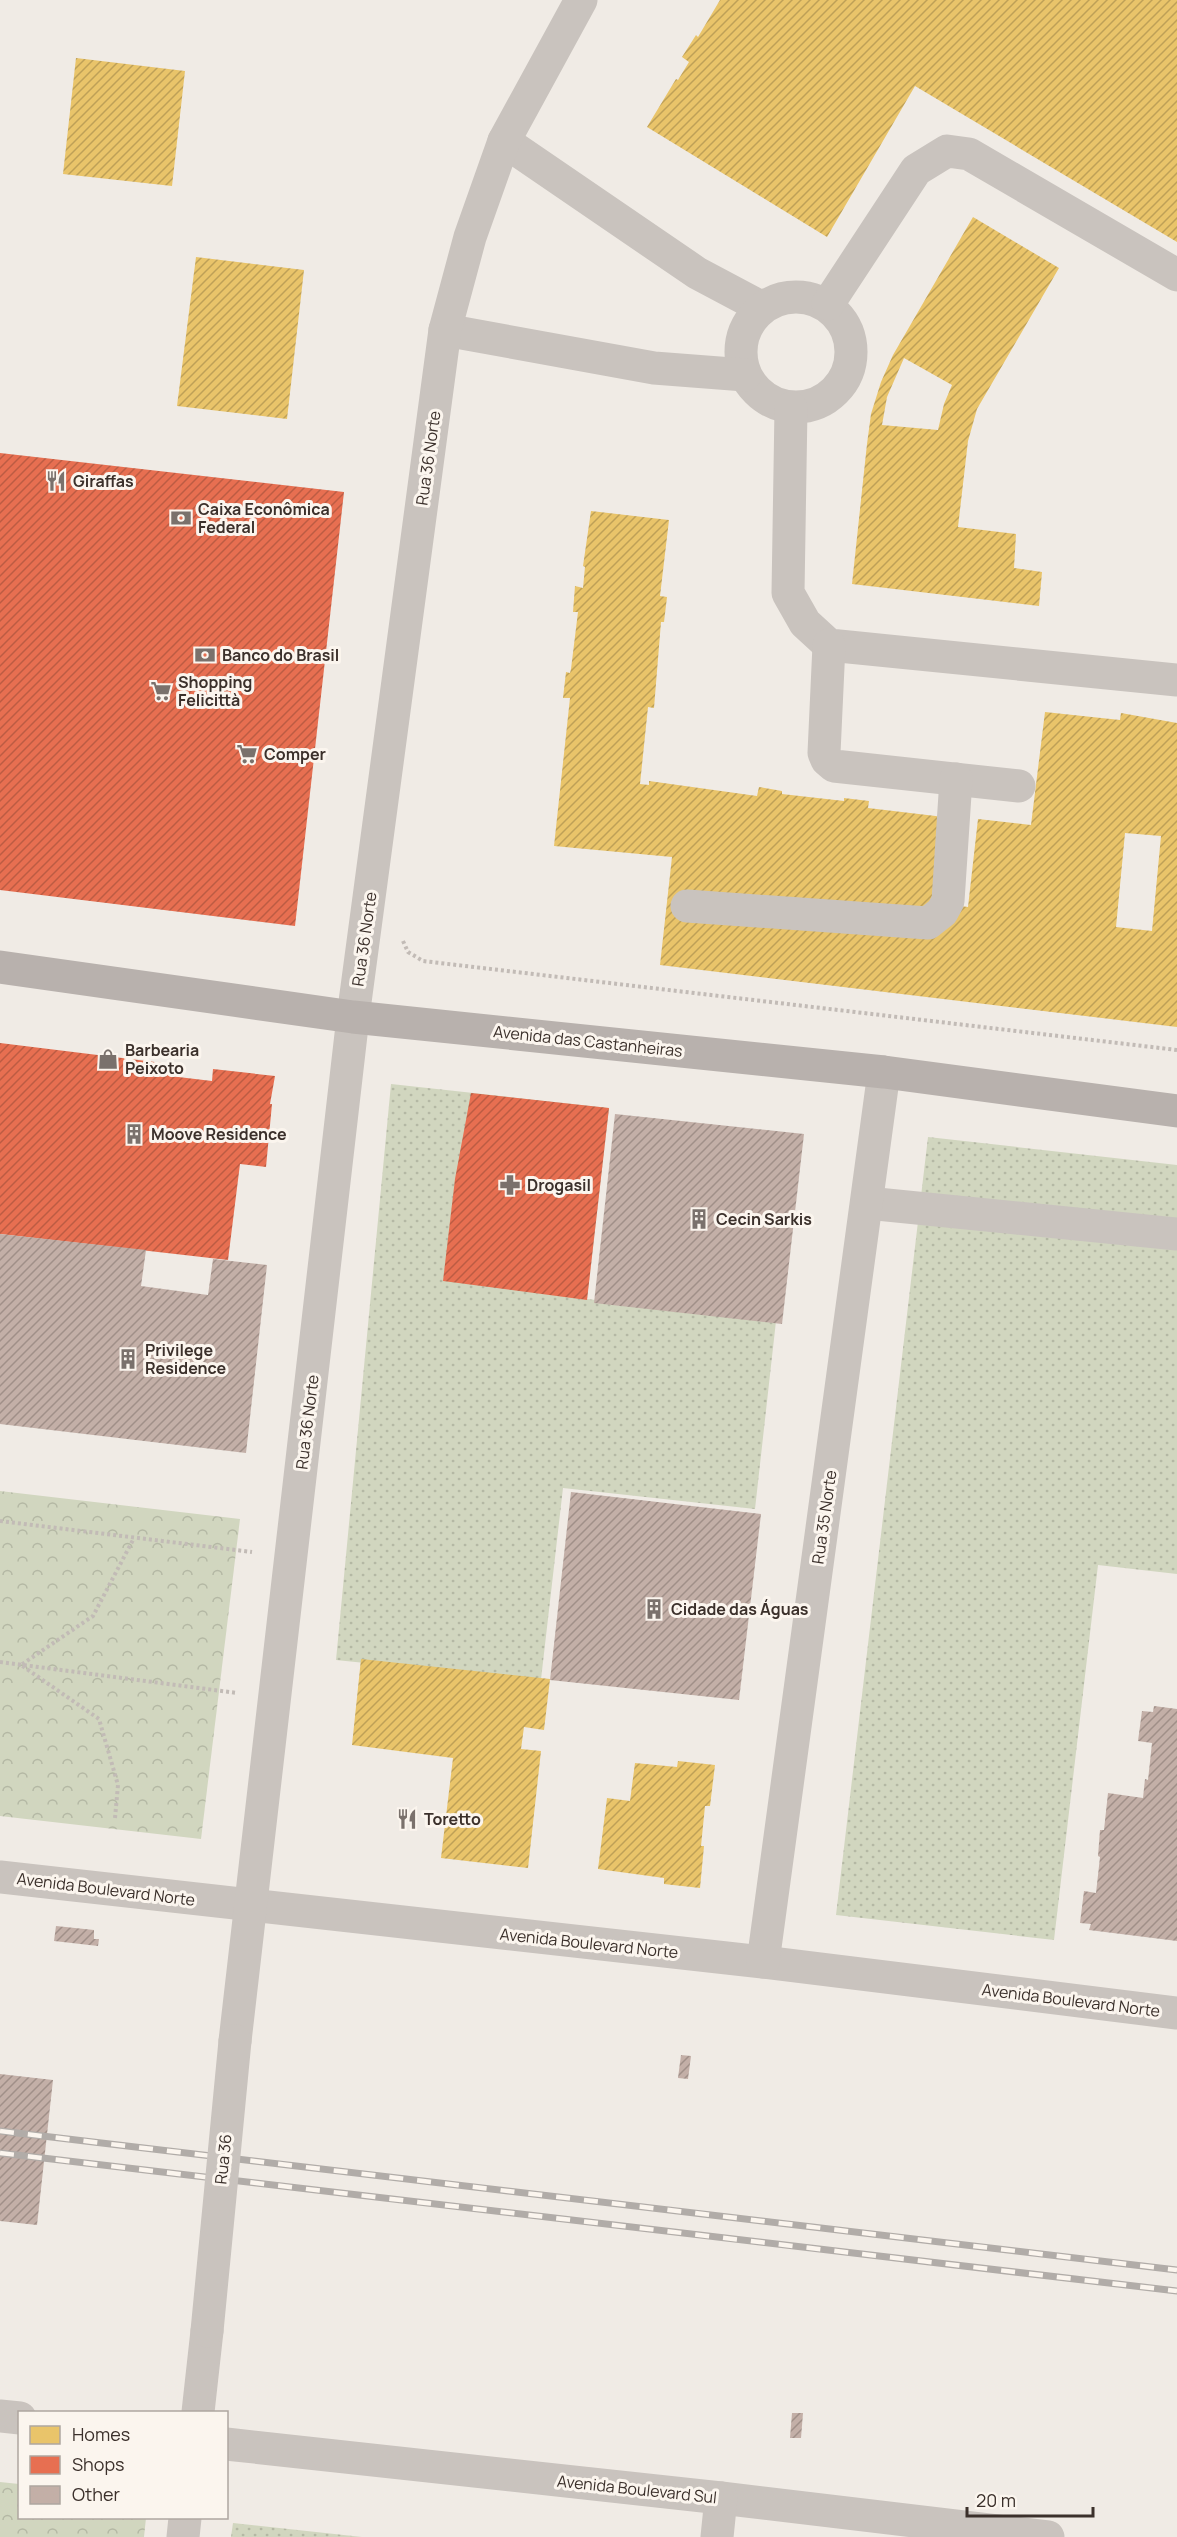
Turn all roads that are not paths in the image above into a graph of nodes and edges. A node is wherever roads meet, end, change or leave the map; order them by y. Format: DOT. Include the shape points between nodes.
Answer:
graph roads {
  1 [pos="581,0"];
  2 [pos="504,141"];
  3 [pos="1177,275"];
  4 [pos="828,304"];
  5 [pos="761,308"];
  6 [pos="445,330"];
  7 [pos="745,375"];
  8 [pos="791,408"];
  9 [pos="829,645"];
  10 [pos="1177,680"];
  11 [pos="956,779"];
  12 [pos="1019,786"];
  13 [pos="687,906"];
  14 [pos="0,967"];
  15 [pos="353,1017"];
  16 [pos="884,1072"];
  17 [pos="1177,1111"];
  18 [pos="867,1203"];
  19 [pos="1177,1234"];
  20 [pos="0,1877"];
  21 [pos="251,1906"];
  22 [pos="763,1962"];
  23 [pos="1177,2013"];
  24 [pos="198,2411"];
  25 [pos="0,2416"];
  26 [pos="18,2418"];
  27 [pos="228,2444"];
  28 [pos="721,2498"];
  29 [pos="185,2519"];
  30 [pos="183,2537"];
  31 [pos="717,2537"];
  32 [pos="1048,2537"];
  1 -- 2 [label="street, Rua 36 Norte"];
  2 -- 5 [label="street" via="697,273"];
  2 -- 6 [label="street, Rua 36 Norte" via="470,237"];
  3 -- 4 [label="street" via="969,154 947,151 916,170"];
  4 -- 5 [label="street" via="794,295"];
  4 -- 8 [label="street" via="848,327 853,356 843,383 820,403"];
  5 -- 7 [label="street" via="746,327 740,351"];
  6 -- 7 [label="street" via="654,368"];
  6 -- 15 [label="street, Rua 36 Norte"];
  7 -- 8 [label="street" via="756,392 772,403"];
  8 -- 9 [label="street" via="788,593 805,623"];
  9 -- 10 [label="street"];
  9 -- 11 [label="street" via="824,753 827,760 834,766"];
  11 -- 12 [label="street"];
  11 -- 13 [label="street" via="948,901 928,923"];
  14 -- 15 [label="main road, Avenida das Castanheiras"];
  15 -- 16 [label="main road, Avenida das Castanheiras"];
  15 -- 21 [label="street, Rua 36 Norte"];
  16 -- 17 [label="main road, Avenida das Castanheiras"];
  16 -- 18 [label="street, Rua 35 Norte"];
  18 -- 19 [label="street"];
  18 -- 22 [label="street, Rua 35 Norte"];
  20 -- 21 [label="street, Avenida Boulevard Norte"];
  21 -- 22 [label="street, Avenida Boulevard Norte"];
  21 -- 24 [label="street, Rua 36, bridge"];
  22 -- 23 [label="street, Avenida Boulevard Norte"];
  25 -- 26 [label="street"];
  27 -- 28 [label="street, Avenida Boulevard Sul"];
  28 -- 31 [label="street"];
  28 -- 32 [label="street, Avenida Boulevard Sul"];
  29 -- 30 [label="street"];
}
